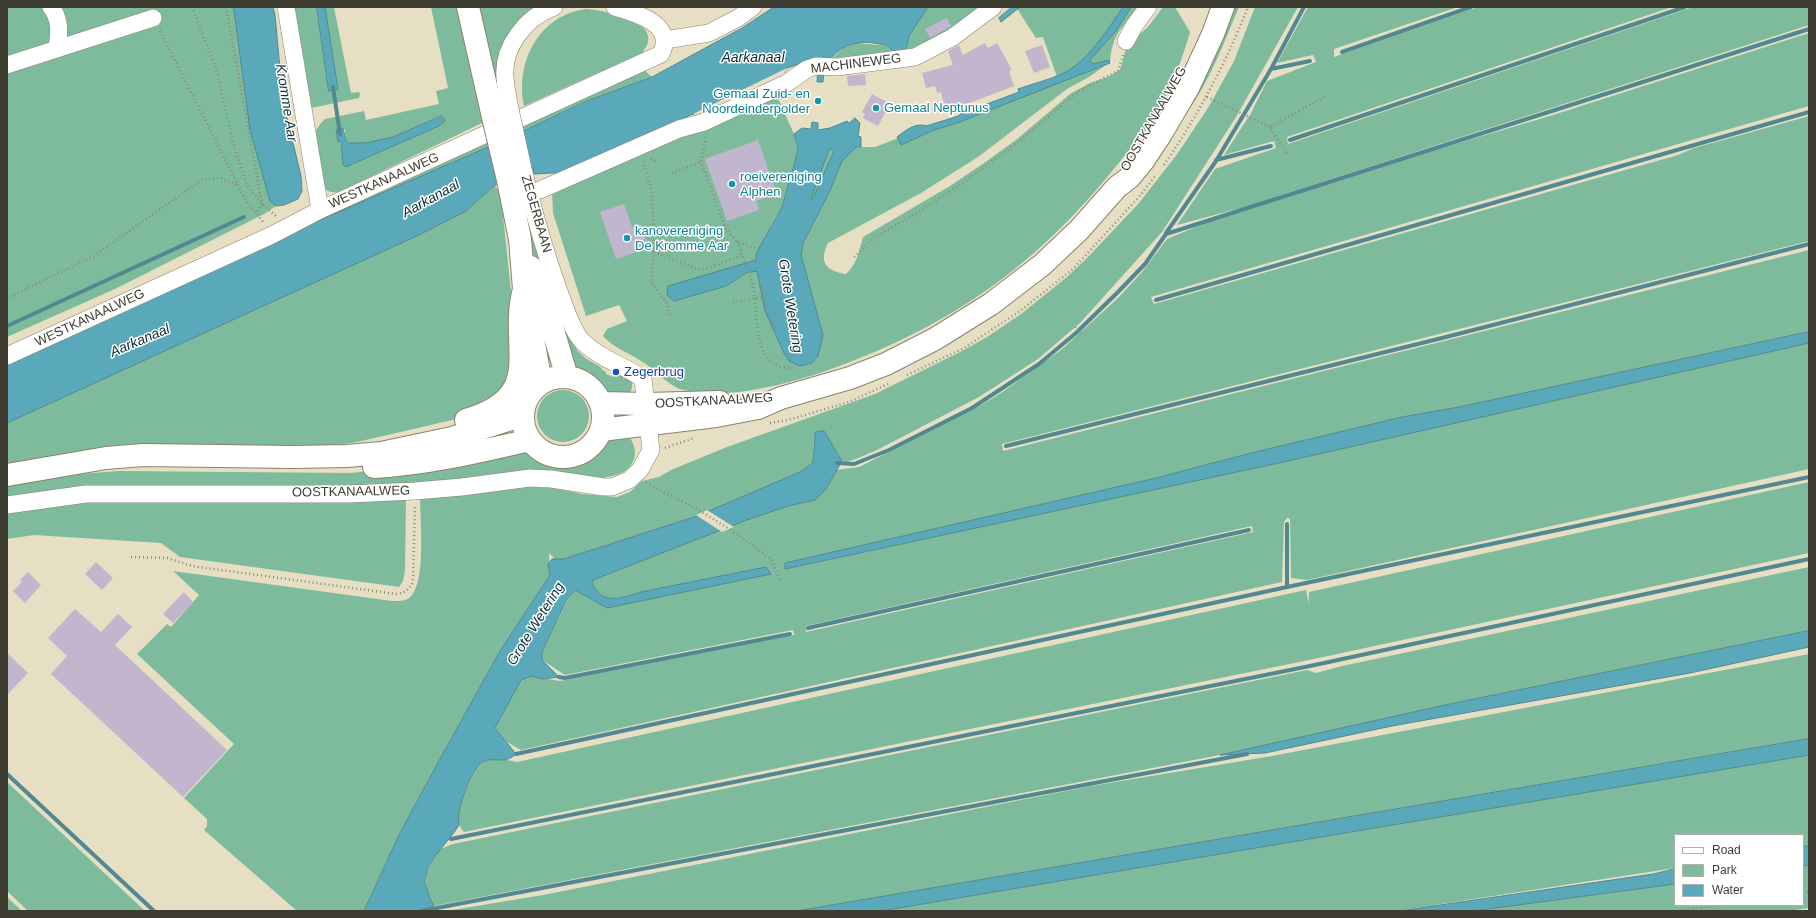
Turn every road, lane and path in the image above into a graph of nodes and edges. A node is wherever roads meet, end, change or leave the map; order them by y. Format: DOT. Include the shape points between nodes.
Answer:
graph roads {
  1 [pos="51,7"];
  2 [pos="192,7"];
  3 [pos="226,7"];
  4 [pos="286,7"];
  5 [pos="468,7"];
  6 [pos="554,7"];
  7 [pos="615,7"];
  8 [pos="753,7"];
  9 [pos="993,7"];
  10 [pos="1148,7"];
  11 [pos="1208,7"];
  12 [pos="1223,7"];
  13 [pos="153,18"];
  14 [pos="665,40"];
  15 [pos="1126,41"];
  16 [pos="57,49"];
  17 [pos="7,65"];
  18 [pos="1188,88"];
  19 [pos="1326,96"];
  20 [pos="502,113"];
  21 [pos="707,121"];
  22 [pos="1270,127"];
  23 [pos="639,147"];
  24 [pos="1287,153"];
  25 [pos="701,162"];
  26 [pos="672,173"];
  27 [pos="516,177"];
  28 [pos="239,186"];
  29 [pos="1117,187"];
  30 [pos="540,190"];
  31 [pos="262,204"];
  32 [pos="320,210"];
  33 [pos="257,212"];
  34 [pos="280,231"];
  35 [pos="520,239"];
  36 [pos="737,242"];
  37 [pos="757,249"];
  38 [pos="654,252"];
  39 [pos="743,255"];
  40 [pos="854,257"];
  41 [pos="761,286"];
  42 [pos="524,289"];
  43 [pos="762,297"];
  44 [pos="7,298"];
  45 [pos="755,298"];
  46 [pos="733,302"];
  47 [pos="670,315"];
  48 [pos="1075,327"];
  49 [pos="776,330"];
  50 [pos="1081,334"];
  51 [pos="7,356"];
  52 [pos="795,367"];
  53 [pos="567,377"];
  54 [pos="541,383"];
  55 [pos="601,403"];
  56 [pos="647,414"];
  57 [pos="523,415"];
  58 [pos="601,430"];
  59 [pos="530,440"];
  60 [pos="293,457"];
  61 [pos="55,468"];
  62 [pos="7,475"];
  63 [pos="634,477"];
  64 [pos="415,491"];
  65 [pos="7,504"];
  66 [pos="131,557"];
  67 [pos="780,580"];
  68 [pos="1713,906"];
  69 [pos="1677,911"];
  1 -- 16 [label="street" via="60,23"];
  2 -- 31 [label="path" via="216,68 234,146 245,178"];
  3 -- 31 [label="path"];
  4 -- 32 [label="street"];
  5 -- 20 [label="main road, ZEGERBAAN"];
  6 -- 20 [label="street, ZEGERBAAN" via="528,22 516,38 506,60"];
  7 -- 14 [label="street" via="653,22"];
  8 -- 14 [label="street" via="709,33"];
  9 -- 21 [label="street, MACHINEWEG" via="953,37 915,57 837,67 807,68 787,83"];
  10 -- 15 [label="street"];
  11 -- 29 [label="main road, OOSTKANAALWEG" via="1182,74 1122,174"];
  12 -- 18 [label="main road, OOSTKANAALWEG"];
  13 -- 16 [label="street"];
  13 -- 28 [label="path"];
  14 -- 32 [label="street, WESTKANAALWEG" via="661,54 651,59"];
  15 -- 40 [label="path" via="1118,71 1079,91 1023,138 960,185 874,238"];
  16 -- 17 [label="street"];
  18 -- 22 [label="path"];
  18 -- 29 [label="main road, OOSTKANAALWEG" via="1169,122 1142,161 1129,178"];
  19 -- 22 [label="path"];
  20 -- 27 [label="main road, ZEGERBAAN, bridge"];
  21 -- 23 [label="street, MACHINEWEG" via="679,128"];
  21 -- 25 [label="path"];
  22 -- 24 [label="path"];
  23 -- 30 [label="street, MACHINEWEG"];
  23 -- 38 [label="path" via="651,186"];
  25 -- 26 [label="path"];
  25 -- 36 [label="path" via="726,229"];
  27 -- 35 [label="main road, ZEGERBAAN"];
  27 -- 56 [label="street, ZEGERBAAN" via="575,330 593,351 643,379"];
  28 -- 33 [label="path" via="246,200"];
  28 -- 44 [label="path" via="221,178 203,180 94,256"];
  29 -- 56 [label="main road, OOSTKANAALWEG" via="1079,230 1018,285 964,322 886,364 758,408 716,416"];
  31 -- 33 [label="path"];
  31 -- 34 [label="path"];
  32 -- 34 [label="street, WESTKANAALWEG"];
  33 -- 34 [label="path"];
  34 -- 51 [label="street, WESTKANAALWEG"];
  35 -- 42 [label="main road, ZEGERBAAN"];
  35 -- 53 [label="main road, ZEGERBAAN" via="547,310"];
  36 -- 37 [label="path"];
  36 -- 39 [label="path"];
  38 -- 39 [label="path" via="698,269"];
  38 -- 47 [label="path" via="651,282 667,304"];
  39 -- 45 [label="path"];
  41 -- 49 [label="path" via="767,310"];
  42 -- 54 [label="main road, ZEGERBAAN"];
  42 -- 60 [label="main road" via="520,304 520,371 512,392 500,405 480,416 399,439 312,451"];
  43 -- 45 [label="path"];
  45 -- 46 [label="path"];
  45 -- 52 [label="path" via="761,344 768,360 777,366"];
  48 -- 50 [label="path"];
  53 -- 54 [label="main road"];
  53 -- 55 [label="main road" via="578,379 588,385"];
  54 -- 57 [label="main road" via="528,397"];
  55 -- 56 [label="main road, OOSTKANAALWEG"];
  55 -- 58 [label="main road"];
  56 -- 58 [label="main road, OOSTKANAALWEG"];
  56 -- 63 [label="street, OOSTKANAALWEG" via="651,450"];
  57 -- 59 [label="main road" via="525,431"];
  57 -- 60 [label="main road, OOSTKANAALWEG" via="452,438 389,452"];
  58 -- 59 [label="main road" via="591,446 568,457 544,452"];
  59 -- 61 [label="main road, OOSTKANAALWEG" via="412,464 348,468"];
  60 -- 61 [label="main road, OOSTKANAALWEG" via="143,455 106,458"];
  61 -- 62 [label="main road, OOSTKANAALWEG"];
  63 -- 64 [label="street, OOSTKANAALWEG" via="612,487 530,478"];
  63 -- 67 [label="path" via="703,512 740,536 772,560"];
  64 -- 65 [label="street, OOSTKANAALWEG" via="350,494 86,494"];
  64 -- 66 [label="path" via="413,582 404,593 396,594 192,566 166,558"];
  68 -- 69 [label="path"];
}
